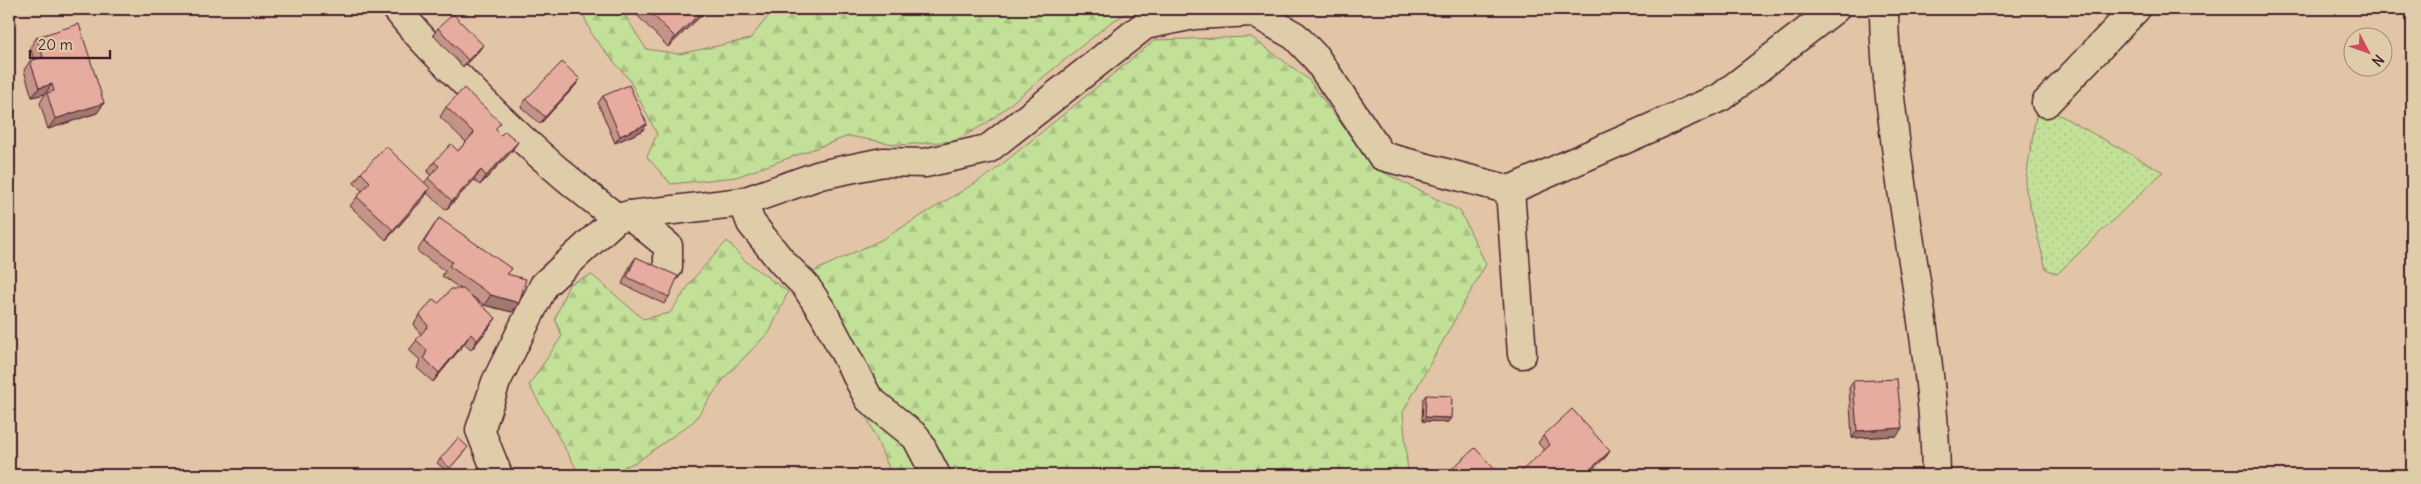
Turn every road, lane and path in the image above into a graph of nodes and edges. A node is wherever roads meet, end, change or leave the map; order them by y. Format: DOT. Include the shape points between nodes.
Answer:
graph roads {
  1 [pos="396,9"];
  2 [pos="1834,9"];
  3 [pos="1884,9"];
  4 [pos="2136,9"];
  5 [pos="2046,103"];
  6 [pos="1510,190"];
  7 [pos="743,202"];
  8 [pos="624,216"];
  9 [pos="668,267"];
  10 [pos="1522,354"];
  11 [pos="498,475"];
  12 [pos="936,475"];
  13 [pos="1936,475"];
  1 -- 8 [label="street" via="506,126 573,185"];
  2 -- 6 [label="street" via="1720,96"];
  3 -- 13 [label="street" via="1884,43 1899,174 1924,342 1935,436"];
  4 -- 5 [label="street"];
  6 -- 7 [label="street" via="1382,156 1316,58 1295,36 1253,12 1194,15 1145,25 988,149 925,163 883,162 820,175"];
  6 -- 10 [label="street"];
  7 -- 8 [label="street"];
  7 -- 12 [label="street" via="752,223 782,262 805,285 824,314 869,400 916,437"];
  8 -- 9 [label="street" via="668,246"];
  8 -- 11 [label="street" via="544,285 496,382 480,430"];
}
